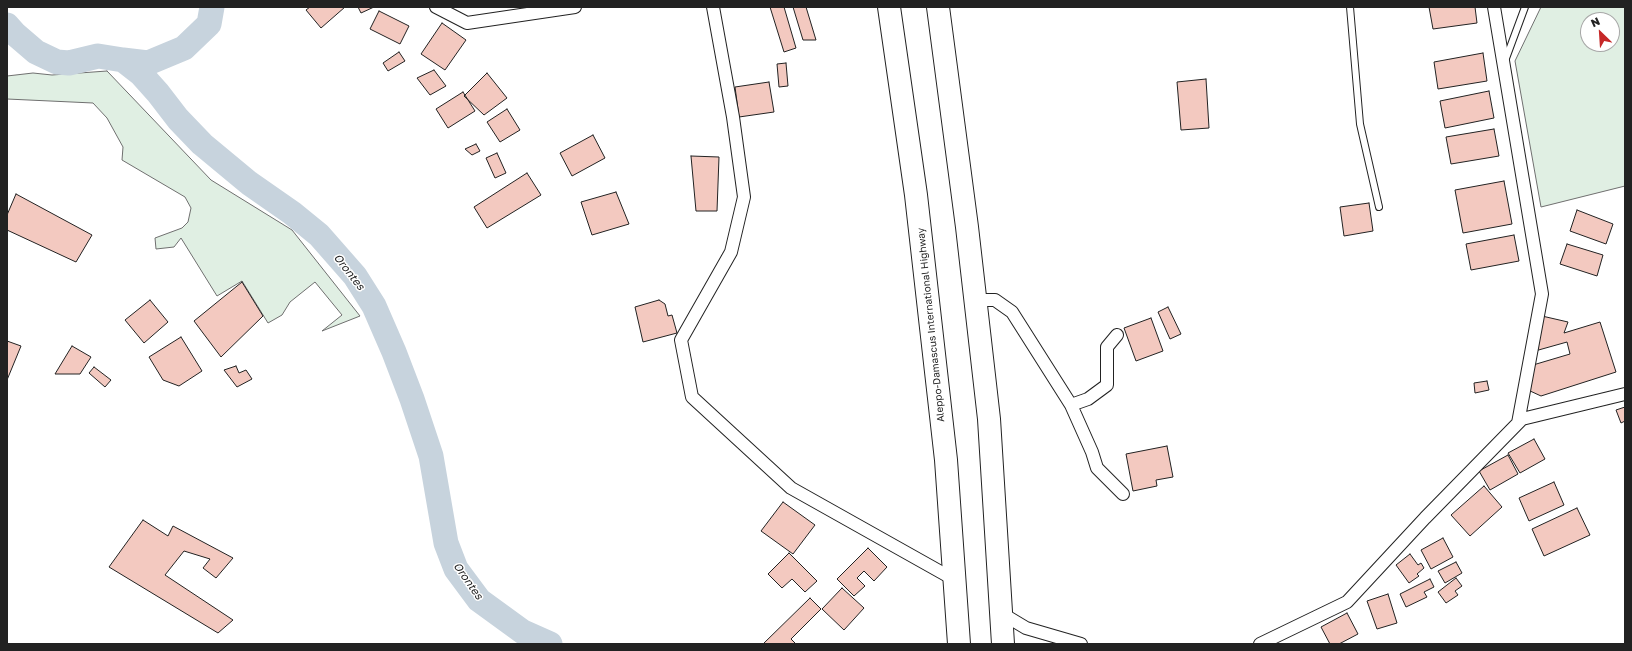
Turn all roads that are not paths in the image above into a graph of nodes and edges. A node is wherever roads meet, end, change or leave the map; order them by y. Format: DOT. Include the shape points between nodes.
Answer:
graph roads {
  1 [pos="436,7"];
  2 [pos="574,7"];
  3 [pos="713,7"];
  4 [pos="889,7"];
  5 [pos="938,7"];
  6 [pos="1350,7"];
  7 [pos="1494,7"];
  8 [pos="1525,7"];
  9 [pos="1504,64"];
  10 [pos="1378,207"];
  11 [pos="975,300"];
  12 [pos="1117,335"];
  13 [pos="1625,394"];
  14 [pos="1071,405"];
  15 [pos="1518,422"];
  16 [pos="1123,494"];
  17 [pos="955,580"];
  18 [pos="1001,613"];
  19 [pos="959,644"];
  20 [pos="1003,644"];
  21 [pos="1081,644"];
  22 [pos="1260,644"];
  1 -- 2 [label="street" via="467,23"];
  3 -- 17 [label="street" via="733,117 744,197 731,252 681,340 692,397 791,488"];
  4 -- 17 [label="highway, Aleppo-Damascus International Highway" via="916,195 946,460"];
  5 -- 11 [label="highway" via="968,227"];
  6 -- 10 [label="lane" via="1360,124"];
  7 -- 9 [label="street"];
  8 -- 9 [label="lane"];
  9 -- 15 [label="street" via="1542,294"];
  11 -- 14 [label="street" via="995,300 1012,312"];
  11 -- 18 [label="highway" via="989,419"];
  12 -- 14 [label="street" via="1107,347 1107,385 1088,399"];
  13 -- 15 [label="street"];
  14 -- 16 [label="street" via="1097,468"];
  15 -- 22 [label="street" via="1347,602"];
  17 -- 19 [label="highway, Aleppo-Damascus International Highway"];
  18 -- 20 [label="highway"];
  18 -- 21 [label="street" via="1026,628"];
}
